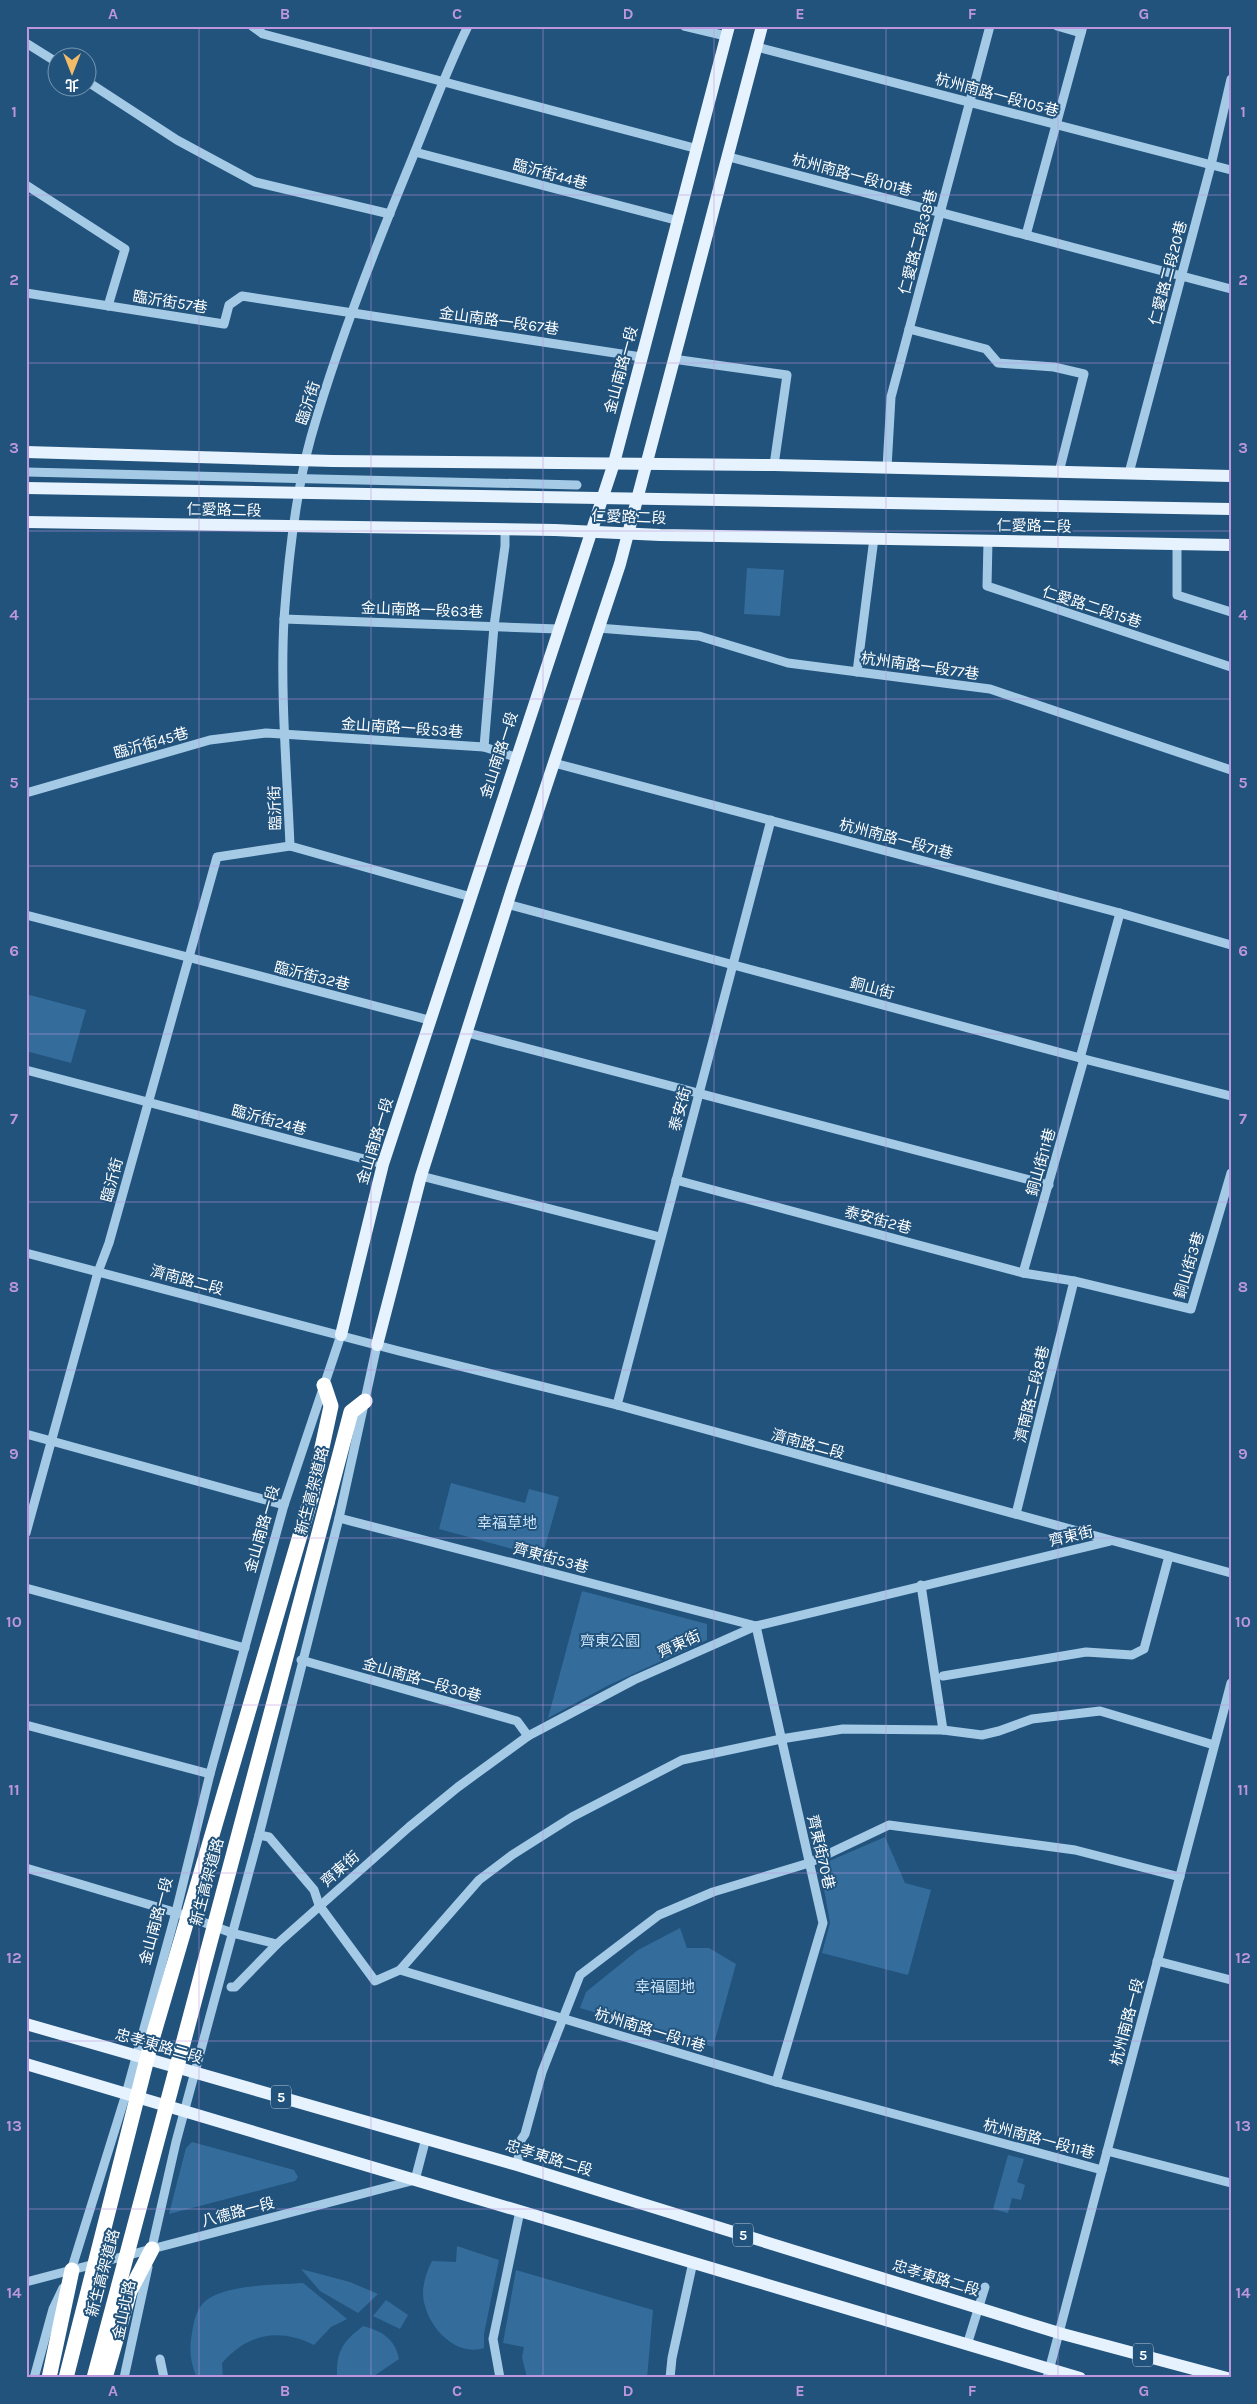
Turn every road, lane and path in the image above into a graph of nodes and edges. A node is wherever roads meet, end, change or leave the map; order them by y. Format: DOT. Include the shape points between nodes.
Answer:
graph roads {
  1 [pos="252,26"];
  2 [pos="468,26"];
  3 [pos="684,26"];
  4 [pos="762,26"];
  5 [pos="990,26"];
  6 [pos="1057,26"];
  7 [pos="1082,29"];
  8 [pos="728,31"];
  9 [pos="26,43"];
  10 [pos="757,47"];
  11 [pos="48,57"];
  12 [pos="1231,79"];
  13 [pos="442,81"];
  14 [pos="98,89"];
  15 [pos="970,102"];
  16 [pos="1057,124"];
  17 [pos="698,149"];
  18 [pos="415,152"];
  19 [pos="729,157"];
  20 [pos="1211,165"];
  21 [pos="1231,170"];
  22 [pos="26,185"];
  23 [pos="940,212"];
  24 [pos="390,214"];
  25 [pos="679,222"];
  26 [pos="1026,235"];
  27 [pos="1181,276"];
  28 [pos="1231,289"];
  29 [pos="26,293"];
  30 [pos="108,306"];
  31 [pos="352,314"];
  32 [pos="909,329"];
  33 [pos="641,357"];
  34 [pos="673,359"];
  35 [pos="26,452"];
  36 [pos="306,460"];
  37 [pos="614,463"];
  38 [pos="648,463"];
  39 [pos="774,465"];
  40 [pos="886,468"];
  41 [pos="26,472"];
  42 [pos="1059,472"];
  43 [pos="1129,473"];
  44 [pos="1231,476"];
  45 [pos="303,478"];
  46 [pos="577,485"];
  47 [pos="26,488"];
  48 [pos="300,493"];
  49 [pos="602,498"];
  50 [pos="638,499"];
  51 [pos="1231,509"];
  52 [pos="26,522"];
  53 [pos="294,527"];
  54 [pos="505,530"];
  55 [pos="590,531"];
  56 [pos="627,534"];
  57 [pos="874,538"];
  58 [pos="988,541"];
  59 [pos="1177,544"];
  60 [pos="1231,545"];
  61 [pos="1231,612"];
  62 [pos="284,619"];
  63 [pos="494,626"];
  64 [pos="598,628"];
  65 [pos="558,629"];
  66 [pos="1231,667"];
  67 [pos="857,672"];
  68 [pos="286,734"];
  69 [pos="484,747"];
  70 [pos="515,757"];
  71 [pos="554,764"];
  72 [pos="1231,770"];
  73 [pos="26,793"];
  74 [pos="771,820"];
  75 [pos="290,846"];
  76 [pos="471,896"];
  77 [pos="508,904"];
  78 [pos="1120,913"];
  79 [pos="26,915"];
  80 [pos="1231,945"];
  81 [pos="187,958"];
  82 [pos="733,965"];
  83 [pos="429,1020"];
  84 [pos="468,1032"];
  85 [pos="1082,1058"];
  86 [pos="26,1070"];
  87 [pos="698,1093"];
  88 [pos="1231,1096"];
  89 [pos="147,1102"];
  90 [pos="383,1164"];
  91 [pos="1231,1173"];
  92 [pos="421,1176"];
  93 [pos="676,1180"];
  94 [pos="1049,1185"];
  95 [pos="660,1237"];
  96 [pos="26,1253"];
  97 [pos="98,1272"];
  98 [pos="1023,1273"];
  99 [pos="1074,1281"];
  100 [pos="341,1335"];
  101 [pos="377,1345"];
  102 [pos="324,1385"];
  103 [pos="365,1401"];
  104 [pos="616,1406"];
  105 [pos="26,1434"];
  106 [pos="52,1441"];
  107 [pos="284,1505"];
  108 [pos="1016,1514"];
  109 [pos="339,1518"];
  110 [pos="26,1533"];
  111 [pos="1112,1540"];
  112 [pos="1169,1556"];
  113 [pos="1231,1573"];
  114 [pos="921,1585"];
  115 [pos="26,1588"];
  116 [pos="756,1626"];
  117 [pos="245,1648"];
  118 [pos="301,1660"];
  119 [pos="943,1676"];
  120 [pos="1231,1683"];
  121 [pos="26,1725"];
  122 [pos="943,1730"];
  123 [pos="528,1736"];
  124 [pos="781,1739"];
  125 [pos="1214,1745"];
  126 [pos="210,1774"];
  127 [pos="259,1834"];
  128 [pos="809,1863"];
  129 [pos="26,1868"];
  130 [pos="1180,1877"];
  131 [pos="319,1905"];
  132 [pos="176,1912"];
  133 [pos="232,1933"];
  134 [pos="277,1944"];
  135 [pos="1157,1961"];
  136 [pos="400,1970"];
  137 [pos="1231,1980"];
  138 [pos="231,1987"];
  139 [pos="564,2019"];
  140 [pos="26,2024"];
  141 [pos="135,2056"];
  142 [pos="26,2064"];
  143 [pos="196,2073"];
  144 [pos="776,2082"];
  145 [pos="126,2094"];
  146 [pos="185,2112"];
  147 [pos="426,2138"];
  148 [pos="1107,2151"];
  149 [pos="517,2165"];
  150 [pos="1102,2170"];
  151 [pos="416,2180"];
  152 [pos="1231,2183"];
  153 [pos="520,2211"];
  154 [pos="152,2249"];
  155 [pos="692,2262"];
  156 [pos="72,2270"];
  157 [pos="26,2282"];
  158 [pos="985,2287"];
  159 [pos="978,2308"];
  160 [pos="1059,2333"];
  161 [pos="967,2345"];
  162 [pos="160,2359"];
  163 [pos="1048,2373"];
  164 [pos="50,2375"];
  165 [pos="34,2378"];
  166 [pos="66,2378"];
  167 [pos="94,2378"];
  168 [pos="105,2378"];
  169 [pos="124,2378"];
  170 [pos="164,2378"];
  171 [pos="500,2378"];
  172 [pos="670,2378"];
  173 [pos="1080,2378"];
  174 [pos="1227,2378"];
  1 -- 13 [label="street" via="263,34"];
  2 -- 13 [label="street, 臨沂街"];
  3 -- 8 [label="street"];
  4 -- 10 [label="main road"];
  5 -- 15 [label="street, 仁愛路二段38巷"];
  6 -- 7 [label="street"];
  7 -- 16 [label="street"];
  8 -- 17 [label="main road, 金山南路一段"];
  9 -- 11 [label="street"];
  10 -- 15 [label="street, 杭州南路一段105巷"];
  10 -- 19 [label="main road"];
  12 -- 20 [label="street, 仁愛路二段20巷"];
  13 -- 17 [label="street"];
  13 -- 18 [label="street, 臨沂街"];
  14 -- 24 [label="street" via="177,140 255,182"];
  15 -- 16 [label="street, 杭州南路一段105巷"];
  15 -- 23 [label="street, 仁愛路二段38巷"];
  16 -- 20 [label="street, 杭州南路一段105巷"];
  16 -- 26 [label="street"];
  17 -- 25 [label="main road, 金山南路一段"];
  18 -- 24 [label="street, 臨沂街"];
  18 -- 25 [label="street, 臨沂街44巷"];
  19 -- 23 [label="street, 杭州南路一段101巷"];
  19 -- 34 [label="main road"];
  20 -- 21 [label="street, 杭州南路一段105巷"];
  20 -- 27 [label="street, 仁愛路二段20巷"];
  22 -- 30 [label="street" via="124,249"];
  23 -- 26 [label="street, 杭州南路一段101巷"];
  23 -- 32 [label="street, 仁愛路二段38巷"];
  24 -- 31 [label="street, 臨沂街"];
  25 -- 33 [label="main road, 金山南路一段"];
  26 -- 27 [label="street, 杭州南路一段101巷"];
  27 -- 28 [label="street, 杭州南路一段101巷"];
  27 -- 43 [label="street, 仁愛路二段20巷"];
  29 -- 30 [label="street, 臨沂街57巷"];
  30 -- 31 [label="street, 臨沂街57巷" via="224,324 230,305 242,296"];
  31 -- 33 [label="street, 金山南路一段67巷"];
  31 -- 36 [label="street, 臨沂街"];
  32 -- 40 [label="street, 仁愛路二段38巷" via="891,397"];
  32 -- 42 [label="street" via="986,349 998,363 1054,367 1084,374"];
  33 -- 37 [label="main road, 金山南路一段"];
  34 -- 38 [label="main road"];
  34 -- 39 [label="street" via="788,375"];
  35 -- 36 [label="main road"];
  36 -- 37 [label="main road"];
  36 -- 45 [label="street, 臨沂街"];
  37 -- 38 [label="main road"];
  37 -- 49 [label="main road, 金山南路一段"];
  38 -- 39 [label="main road"];
  38 -- 50 [label="main road"];
  39 -- 40 [label="main road"];
  40 -- 42 [label="main road"];
  41 -- 45 [label="street"];
  42 -- 43 [label="main road"];
  43 -- 44 [label="main road"];
  45 -- 46 [label="street"];
  45 -- 48 [label="street, 臨沂街"];
  47 -- 48 [label="main road, 仁愛路二段"];
  48 -- 49 [label="main road, 仁愛路二段"];
  48 -- 53 [label="street, 臨沂街"];
  49 -- 50 [label="main road, 仁愛路二段"];
  49 -- 55 [label="main road, 金山南路一段"];
  50 -- 51 [label="main road, 仁愛路二段"];
  50 -- 56 [label="main road"];
  52 -- 53 [label="main road, 仁愛路二段"];
  53 -- 54 [label="main road, 仁愛路二段"];
  53 -- 62 [label="street, 臨沂街"];
  54 -- 55 [label="main road, 仁愛路二段"];
  54 -- 63 [label="street"];
  55 -- 56 [label="main road, 仁愛路二段"];
  55 -- 65 [label="main road, 金山南路一段"];
  56 -- 57 [label="main road, 仁愛路二段"];
  56 -- 64 [label="main road"];
  57 -- 58 [label="main road, 仁愛路二段"];
  57 -- 67 [label="street"];
  58 -- 59 [label="main road, 仁愛路二段"];
  58 -- 66 [label="street, 仁愛路二段15巷" via="987,586"];
  59 -- 60 [label="main road, 仁愛路二段"];
  59 -- 61 [label="street" via="1177,595"];
  62 -- 63 [label="street, 金山南路一段63巷"];
  62 -- 68 [label="street, 臨沂街"];
  63 -- 65 [label="street, 金山南路一段63巷"];
  63 -- 69 [label="street"];
  64 -- 67 [label="street, 杭州南路一段77巷" via="699,636 788,663"];
  64 -- 71 [label="main road"];
  65 -- 70 [label="main road, 金山南路一段"];
  67 -- 72 [label="street, 杭州南路一段77巷" via="990,690"];
  68 -- 69 [label="street, 金山南路一段53巷"];
  68 -- 73 [label="street, 臨沂街45巷" via="266,733 210,740"];
  68 -- 75 [label="street, 臨沂街"];
  69 -- 70 [label="street, 金山南路一段53巷"];
  70 -- 76 [label="main road, 金山南路一段"];
  71 -- 74 [label="street, 杭州南路一段71巷"];
  71 -- 77 [label="main road"];
  74 -- 78 [label="street, 杭州南路一段71巷"];
  74 -- 82 [label="street, 泰安街"];
  75 -- 76 [label="street"];
  75 -- 81 [label="street, 臨沂街" via="217,857"];
  76 -- 83 [label="main road, 金山南路一段"];
  77 -- 82 [label="street, 銅山街"];
  77 -- 84 [label="main road"];
  78 -- 80 [label="street, 杭州南路一段71巷"];
  78 -- 85 [label="street, 銅山街11巷"];
  79 -- 81 [label="street, 臨沂街32巷"];
  81 -- 83 [label="street, 臨沂街32巷"];
  81 -- 89 [label="street, 臨沂街"];
  82 -- 85 [label="street, 銅山街"];
  82 -- 87 [label="street, 泰安街"];
  83 -- 90 [label="main road, 金山南路一段"];
  84 -- 87 [label="street"];
  84 -- 92 [label="main road"];
  85 -- 88 [label="street, 銅山街"];
  85 -- 94 [label="street, 銅山街11巷"];
  86 -- 89 [label="street, 臨沂街24巷"];
  87 -- 93 [label="street, 泰安街"];
  87 -- 94 [label="street"];
  89 -- 90 [label="street, 臨沂街24巷"];
  89 -- 97 [label="street, 臨沂街"];
  90 -- 100 [label="main road, 金山南路一段"];
  91 -- 99 [label="street, 銅山街3巷" via="1191,1309"];
  92 -- 95 [label="street"];
  92 -- 101 [label="main road"];
  93 -- 95 [label="street, 泰安街"];
  93 -- 98 [label="street, 泰安街2巷"];
  94 -- 98 [label="street, 銅山街11巷"];
  95 -- 104 [label="street, 泰安街"];
  96 -- 97 [label="street, 濟南路二段"];
  97 -- 100 [label="street, 濟南路二段"];
  97 -- 106 [label="street, 臨沂街"];
  98 -- 99 [label="street, 泰安街2巷"];
  99 -- 108 [label="street, 濟南路二段8巷"];
  100 -- 101 [label="street, 濟南路二段"];
  100 -- 102 [label="street, 金山南路一段"];
  101 -- 103 [label="street"];
  101 -- 104 [label="street, 濟南路二段"];
  102 -- 107 [label="street, 金山南路一段"];
  102 -- 166 [label="highway, 新生高架道路, bridge" via="331,1406 310,1498 151,2043"];
  103 -- 109 [label="street"];
  103 -- 167 [label="highway, 新生高架道路, bridge" via="351,1412"];
  104 -- 108 [label="street, 濟南路二段"];
  105 -- 106 [label="street"];
  106 -- 107 [label="street"];
  106 -- 110 [label="street, 臨沂街"];
  107 -- 117 [label="street, 金山南路一段"];
  108 -- 111 [label="street, 濟南路二段"];
  109 -- 116 [label="street, 齊東街53巷"];
  109 -- 118 [label="street"];
  111 -- 112 [label="street, 濟南路二段"];
  111 -- 114 [label="street, 齊東街"];
  112 -- 113 [label="street, 濟南路二段"];
  112 -- 119 [label="street" via="1144,1649 1132,1655 1086,1652"];
  114 -- 116 [label="street, 齊東街"];
  114 -- 122 [label="street"];
  115 -- 117 [label="street"];
  116 -- 123 [label="street, 齊東街" via="634,1680"];
  116 -- 124 [label="street, 齊東街70巷"];
  117 -- 126 [label="street, 金山南路一段"];
  118 -- 123 [label="street, 金山南路一段30巷" via="517,1721"];
  118 -- 127 [label="street"];
  120 -- 125 [label="street, 杭州南路一段"];
  121 -- 126 [label="street"];
  122 -- 124 [label="street" via="843,1729"];
  122 -- 125 [label="street" via="982,1735 1032,1719 1100,1711"];
  123 -- 131 [label="street, 齊東街" via="444,1799"];
  124 -- 128 [label="street, 齊東街70巷"];
  124 -- 136 [label="street" via="682,1760 572,1817 479,1880"];
  125 -- 130 [label="street, 杭州南路一段"];
  126 -- 132 [label="street, 金山南路一段"];
  127 -- 131 [label="street" via="269,1838 314,1890"];
  127 -- 133 [label="street"];
  128 -- 130 [label="street" via="890,1825 1075,1850"];
  128 -- 139 [label="street" via="713,1892 659,1915 580,1975"];
  128 -- 144 [label="street, 齊東街70巷" via="823,1922"];
  129 -- 132 [label="street"];
  130 -- 135 [label="street, 杭州南路一段"];
  131 -- 134 [label="street, 齊東街"];
  131 -- 136 [label="street" via="375,1981"];
  132 -- 133 [label="street"];
  132 -- 141 [label="street, 金山南路一段"];
  133 -- 134 [label="street"];
  133 -- 143 [label="street"];
  134 -- 138 [label="street, 齊東街" via="235,1987"];
  135 -- 137 [label="street"];
  135 -- 148 [label="street, 杭州南路一段"];
  136 -- 139 [label="street, 杭州南路一段11巷"];
  139 -- 144 [label="street, 杭州南路一段11巷"];
  139 -- 149 [label="street" via="542,2072 521,2140"];
  140 -- 141 [label="main road, 忠孝東路二段 / 5"];
  141 -- 143 [label="main road, 忠孝東路二段 / 5"];
  141 -- 145 [label="street, 金山南路一段"];
  142 -- 145 [label="main road"];
  143 -- 146 [label="street"];
  143 -- 147 [label="main road, 忠孝東路二段 / 5"];
  144 -- 150 [label="street, 杭州南路一段11巷"];
  145 -- 146 [label="main road"];
  145 -- 156 [label="street, 金山南路一段"];
  146 -- 151 [label="main road"];
  146 -- 154 [label="street"];
  147 -- 149 [label="main road, 忠孝東路二段 / 5"];
  147 -- 151 [label="street"];
  148 -- 150 [label="street, 杭州南路一段"];
  148 -- 152 [label="street"];
  149 -- 159 [label="main road, 忠孝東路二段 / 5"];
  150 -- 160 [label="street, 杭州南路一段"];
  151 -- 153 [label="main road"];
  151 -- 154 [label="street, 八德路一段"];
  153 -- 155 [label="main road"];
  153 -- 171 [label="street" via="493,2339"];
  154 -- 156 [label="street, 八德路一段"];
  154 -- 168 [label="highway" via="130,2291"];
  154 -- 169 [label="street, 金山北路"];
  155 -- 161 [label="main road"];
  155 -- 172 [label="street"];
  156 -- 157 [label="street, 八德路一段"];
  156 -- 164 [label="highway"];
  156 -- 165 [label="street" via="53,2309"];
  158 -- 159 [label="street"];
  159 -- 160 [label="main road, 忠孝東路二段 / 5"];
  159 -- 161 [label="street"];
  160 -- 163 [label="street, 杭州南路一段"];
  160 -- 174 [label="main road, 5"];
  161 -- 163 [label="main road"];
  162 -- 170 [label="street"];
  163 -- 173 [label="main road"];
}
